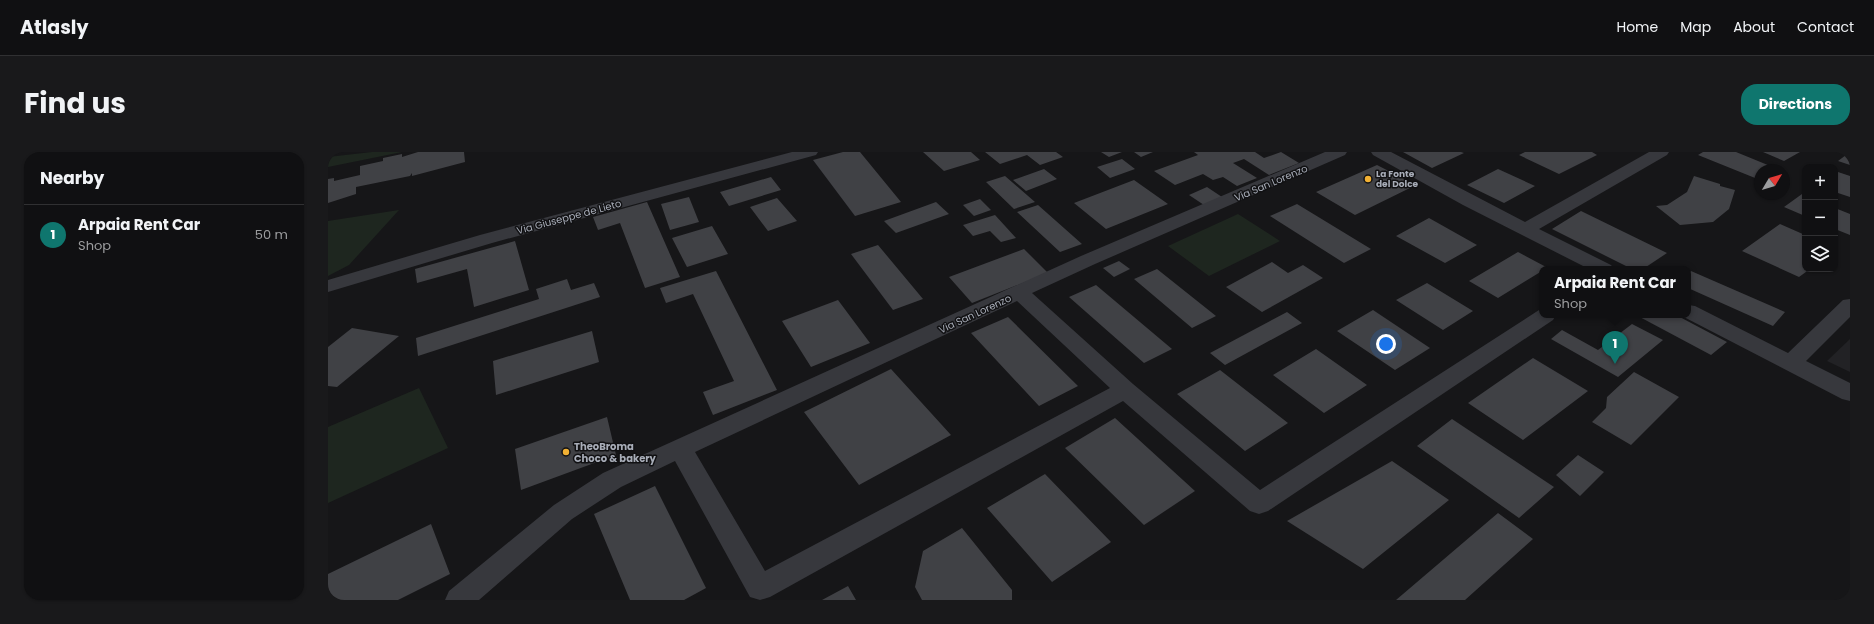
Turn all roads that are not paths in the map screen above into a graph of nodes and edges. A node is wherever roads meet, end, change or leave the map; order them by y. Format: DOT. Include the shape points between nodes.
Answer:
graph roads {
  1 [pos="810,152"];
  2 [pos="1339,152"];
  3 [pos="1379,152"];
  4 [pos="1661,152"];
  5 [pos="1526,229"];
  6 [pos="1598,266"];
  7 [pos="328,286"];
  8 [pos="1020,293"];
  9 [pos="1850,306"];
  10 [pos="1691,313"];
  11 [pos="1541,318"];
  12 [pos="1791,363"];
  13 [pos="1125,390"];
  14 [pos="1850,393"];
  15 [pos="680,448"];
  16 [pos="459,600"];
  1 -- 7 [label="street, Via Giuseppe de Lieto" via="486,239"];
  2 -- 8 [label="street, Via San Lorenzo" via="1088,260"];
  3 -- 5 [label="street"];
  4 -- 5 [label="street"];
  5 -- 6 [label="street"];
  8 -- 13 [label="street"];
  8 -- 15 [label="street, Via San Lorenzo"];
  9 -- 12 [label="street"];
  10 -- 12 [label="street"];
  11 -- 13 [label="street" via="1259,504"];
  12 -- 14 [label="street"];
  13 -- 15 [label="street" via="760,588"];
  15 -- 16 [label="street, Via San Lorenzo" via="612,480 563,512"];
}
